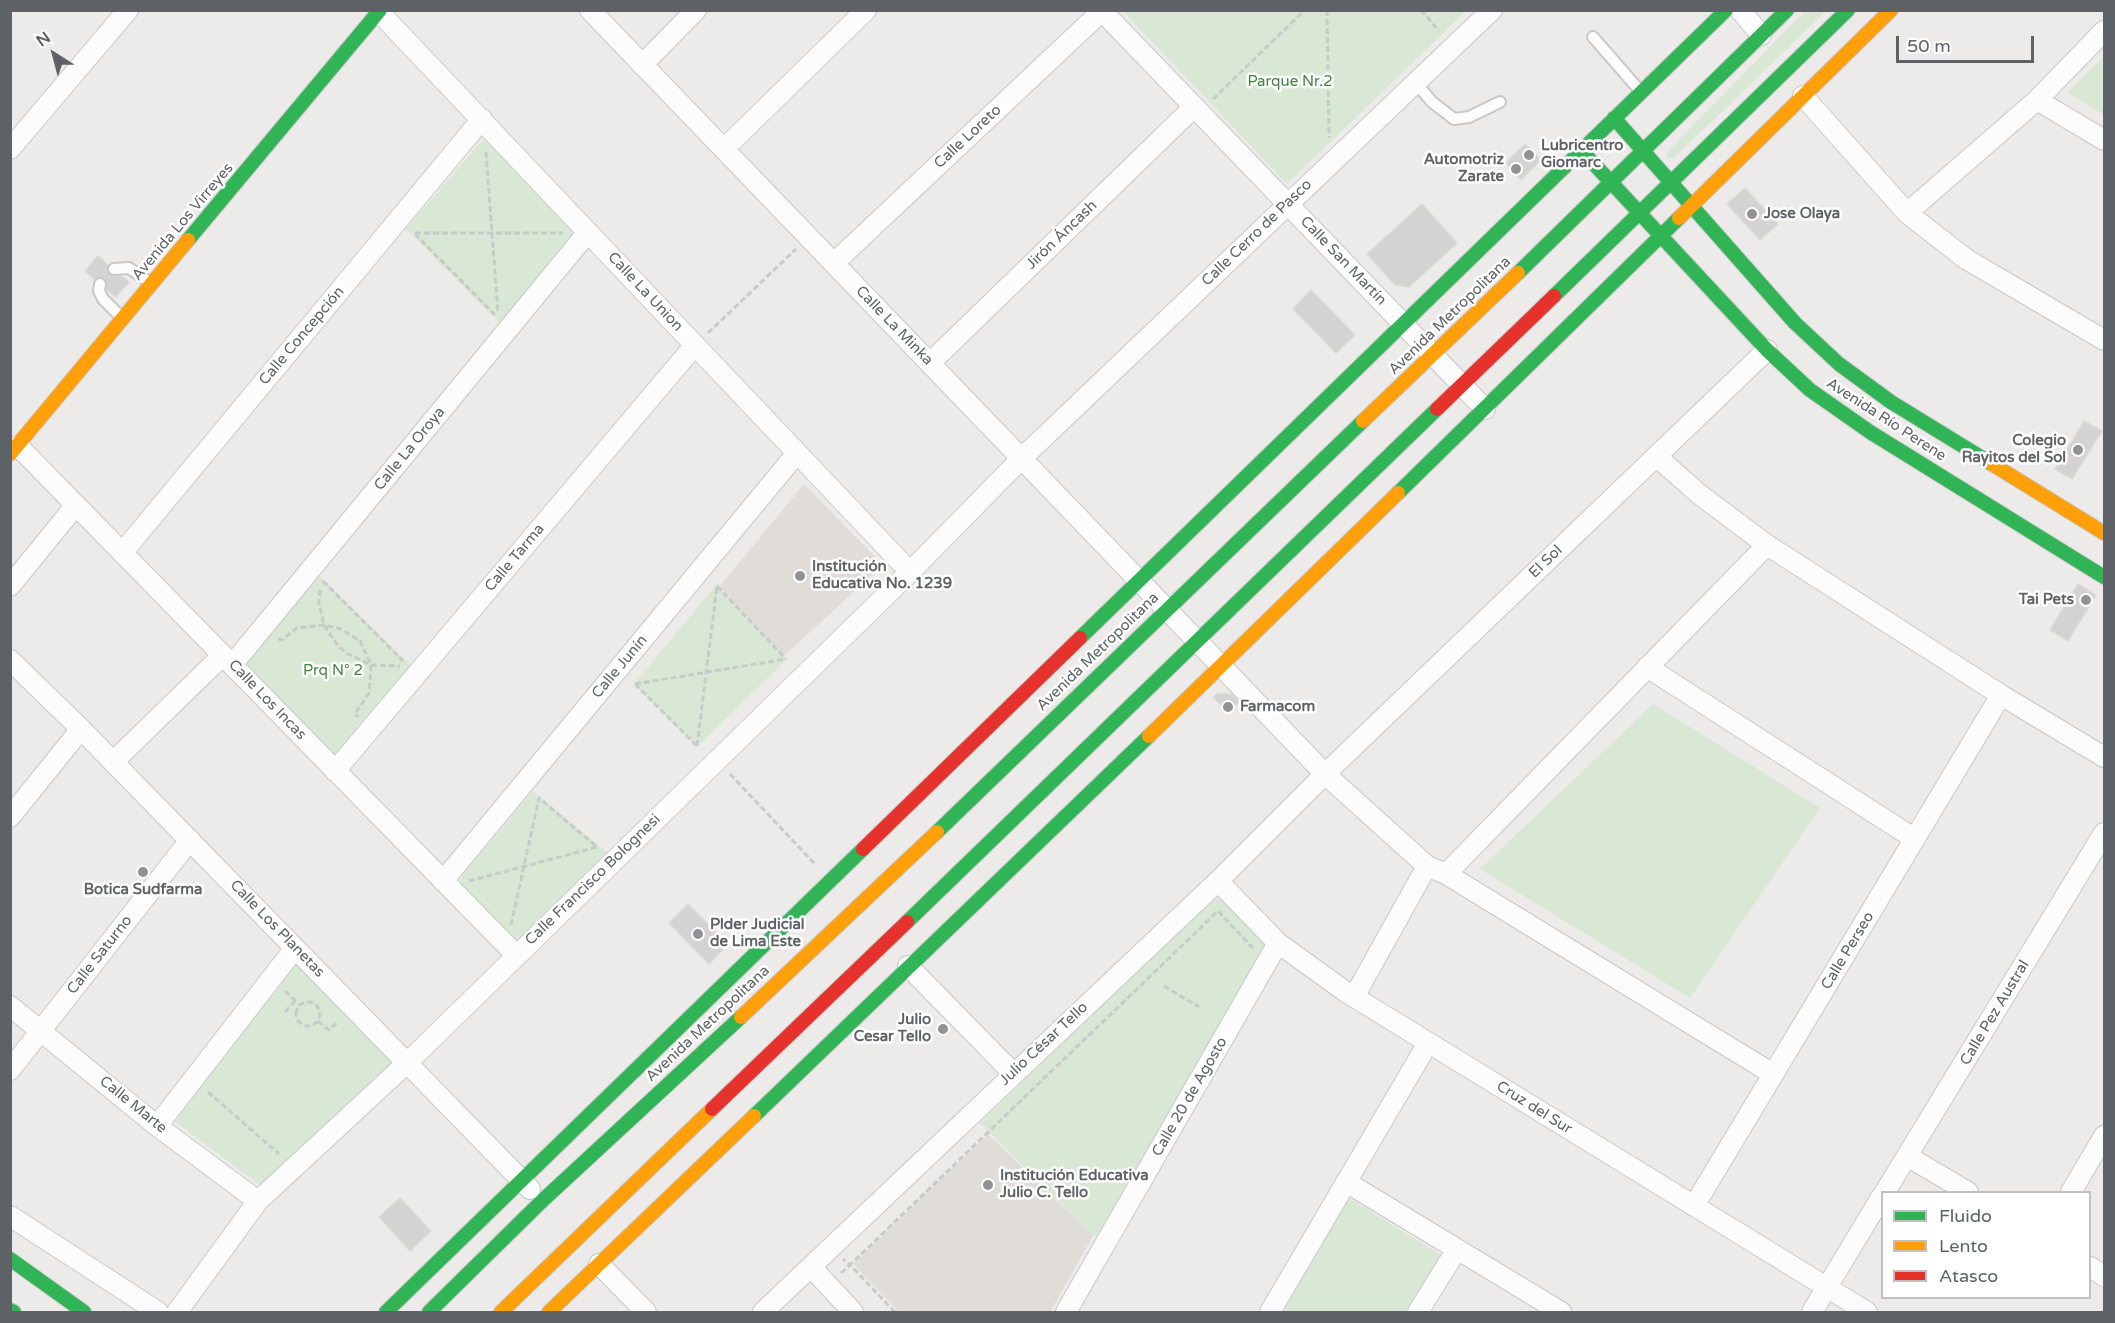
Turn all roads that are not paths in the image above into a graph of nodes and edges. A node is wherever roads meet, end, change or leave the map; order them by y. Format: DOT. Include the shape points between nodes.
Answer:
graph roads {
  1 [pos="128,10"];
  2 [pos="590,10"];
  3 [pos="696,10"];
  4 [pos="866,10"];
  5 [pos="1492,10"];
  6 [pos="1725,10"];
  7 [pos="1740,10"];
  8 [pos="1786,10"];
  9 [pos="1848,10"];
  10 [pos="1891,10"];
  11 [pos="380,11"];
  12 [pos="1102,11"];
  13 [pos="2104,31"];
  14 [pos="1761,35"];
  15 [pos="1593,37"];
  16 [pos="642,64"];
  17 [pos="1416,83"];
  18 [pos="1641,92"];
  19 [pos="1803,96"];
  20 [pos="2037,100"];
  21 [pos="1500,102"];
  22 [pos="1194,107"];
  23 [pos="1614,118"];
  24 [pos="482,120"];
  25 [pos="2104,140"];
  26 [pos="10,149"];
  27 [pos="723,149"];
  28 [pos="1581,150"];
  29 [pos="1644,152"];
  30 [pos="1671,182"];
  31 [pos="1613,183"];
  32 [pos="1287,204"];
  33 [pos="1692,206"];
  34 [pos="1640,212"];
  35 [pos="1907,213"];
  36 [pos="588,232"];
  37 [pos="1662,236"];
  38 [pos="834,263"];
  39 [pos="114,269"];
  40 [pos="100,284"];
  41 [pos="152,284"];
  42 [pos="123,319"];
  43 [pos="1403,323"];
  44 [pos="2104,340"];
  45 [pos="695,345"];
  46 [pos="1767,350"];
  47 [pos="1433,354"];
  48 [pos="930,363"];
  49 [pos="1462,385"];
  50 [pos="1485,408"];
  51 [pos="14,450"];
  52 [pos="797,453"];
  53 [pos="1656,456"];
  54 [pos="1022,458"];
  55 [pos="76,505"];
  56 [pos="2104,533"];
  57 [pos="1767,545"];
  58 [pos="122,553"];
  59 [pos="910,572"];
  60 [pos="2104,577"];
  61 [pos="1141,581"];
  62 [pos="10,585"];
  63 [pos="1167,608"];
  64 [pos="1199,641"];
  65 [pos="10,660"];
  66 [pos="227,660"];
  67 [pos="1222,666"];
  68 [pos="1647,667"];
  69 [pos="2001,695"];
  70 [pos="81,729"];
  71 [pos="2104,757"];
  72 [pos="113,762"];
  73 [pos="335,771"];
  74 [pos="1325,774"];
  75 [pos="10,817"];
  76 [pos="2104,833"];
  77 [pos="1914,839"];
  78 [pos="190,840"];
  79 [pos="1427,866"];
  80 [pos="1446,874"];
  81 [pos="1218,880"];
  82 [pos="443,881"];
  83 [pos="1278,944"];
  84 [pos="295,948"];
  85 [pos="516,955"];
  86 [pos="908,966"];
  87 [pos="1354,997"];
  88 [pos="10,1006"];
  89 [pos="41,1031"];
  90 [pos="1428,1043"];
  91 [pos="407,1063"];
  92 [pos="10,1070"];
  93 [pos="1013,1073"];
  94 [pos="1773,1074"];
  95 [pos="157,1126"];
  96 [pos="2104,1136"];
  97 [pos="1907,1156"];
  98 [pos="523,1182"];
  99 [pos="1346,1182"];
  100 [pos="1886,1191"];
  101 [pos="1966,1191"];
  102 [pos="2072,1191"];
  103 [pos="1881,1198"];
  104 [pos="258,1201"];
  105 [pos="542,1201"];
  106 [pos="1694,1206"];
  107 [pos="10,1216"];
  108 [pos="1457,1249"];
  109 [pos="10,1259"];
  110 [pos="598,1263"];
  111 [pos="811,1267"];
  112 [pos="2091,1268"];
  113 [pos="2104,1276"];
  114 [pos="1827,1288"];
  115 [pos="10,1310"];
  116 [pos="14,1312"];
  117 [pos="84,1312"];
  118 [pos="158,1312"];
  119 [pos="177,1312"];
  120 [pos="386,1312"];
  121 [pos="429,1312"];
  122 [pos="501,1312"];
  123 [pos="549,1312"];
  124 [pos="646,1312"];
  125 [pos="763,1312"];
  126 [pos="853,1312"];
  127 [pos="1066,1312"];
  128 [pos="1269,1312"];
  129 [pos="1418,1312"];
  130 [pos="1561,1312"];
  131 [pos="1812,1312"];
  132 [pos="1867,1312"];
  1 -- 26 [label="street"];
  2 -- 16 [label="street, Calle La Minka"];
  3 -- 16 [label="street"];
  4 -- 27 [label="street"];
  5 -- 17 [label="street, Calle Cerro de Pasco"];
  6 -- 18 [label="street, Avenida Metropolitana"];
  7 -- 14 [label="street"];
  8 -- 14 [label="street, Avenida Metropolitana"];
  9 -- 30 [label="street"];
  10 -- 19 [label="street"];
  11 -- 24 [label="street, Calle La Union"];
  11 -- 41 [label="street, Avenida Los Virreyes"];
  12 -- 22 [label="street, Calle San Martín"];
  12 -- 38 [label="street, Calle Loreto"];
  13 -- 20 [label="street"];
  14 -- 29 [label="street, Avenida Metropolitana"];
  15 -- 18 [label="lane"];
  16 -- 27 [label="street, Calle La Minka"];
  17 -- 21 [label="lane" via="1454,119 1469,117"];
  17 -- 32 [label="street, Calle Cerro de Pasco"];
  18 -- 23 [label="street, Avenida Metropolitana"];
  19 -- 33 [label="street"];
  19 -- 35 [label="street"];
  20 -- 25 [label="street"];
  20 -- 35 [label="street"];
  22 -- 32 [label="street, Calle San Martín"];
  22 -- 48 [label="street, Jirón Áncash"];
  23 -- 28 [label="street, Avenida Metropolitana"];
  23 -- 29 [label="street, Avenida Río Perene"];
  24 -- 36 [label="street, Calle La Union"];
  24 -- 58 [label="street, Calle Concepción"];
  27 -- 38 [label="street, Calle La Minka"];
  28 -- 31 [label="street, Avenida Río Perene"];
  28 -- 43 [label="street, Avenida Metropolitana"];
  29 -- 30 [label="street, Avenida Río Perene"];
  29 -- 31 [label="street, Avenida Metropolitana"];
  30 -- 33 [label="street, Avenida Río Perene"];
  30 -- 34 [label="street"];
  31 -- 34 [label="street, Avenida Río Perene"];
  31 -- 47 [label="street, Avenida Metropolitana"];
  32 -- 43 [label="street, Calle San Martín"];
  32 -- 54 [label="street, Calle Cerro de Pasco"];
  33 -- 37 [label="street"];
  33 -- 56 [label="street, Avenida Río Perene" via="1795,323 1839,364 1891,402"];
  34 -- 37 [label="street, Avenida Río Perene"];
  34 -- 49 [label="street"];
  35 -- 44 [label="street" via="1966,259"];
  36 -- 45 [label="street, Calle La Union"];
  36 -- 66 [label="street, Calle La Oroya"];
  37 -- 46 [label="street, Avenida Río Perene"];
  37 -- 50 [label="street"];
  38 -- 48 [label="street, Calle La Minka"];
  39 -- 41 [label="lane" via="129,268"];
  40 -- 42 [label="lane" via="103,299"];
  41 -- 42 [label="street, Avenida Los Virreyes"];
  42 -- 51 [label="street, Avenida Los Virreyes"];
  43 -- 47 [label="street, Calle San Martín"];
  43 -- 61 [label="street, Avenida Metropolitana"];
  45 -- 52 [label="street, Calle La Union"];
  45 -- 73 [label="street, Calle Tarma"];
  46 -- 53 [label="street, El Sol"];
  46 -- 60 [label="street, Avenida Río Perene" via="1839,412"];
  47 -- 49 [label="street, Calle San Martín"];
  47 -- 63 [label="street, Avenida Metropolitana"];
  48 -- 54 [label="street, Calle La Minka"];
  49 -- 50 [label="street, Calle San Martín"];
  49 -- 64 [label="street"];
  50 -- 67 [label="street"];
  51 -- 55 [label="street, Calle Los Incas"];
  52 -- 59 [label="street, Calle La Union"];
  52 -- 82 [label="street, Calle Junín"];
  53 -- 57 [label="street"];
  53 -- 74 [label="street, El Sol"];
  54 -- 59 [label="street, Calle Francisco Bolognesi"];
  54 -- 61 [label="street, Calle La Minka"];
  55 -- 58 [label="street, Calle Los Incas"];
  55 -- 62 [label="street"];
  57 -- 68 [label="street"];
  57 -- 69 [label="street"];
  58 -- 66 [label="street, Calle Los Incas"];
  59 -- 85 [label="street, Calle Francisco Bolognesi"];
  61 -- 63 [label="street, Calle La Minka"];
  61 -- 98 [label="street, Avenida Metropolitana"];
  63 -- 64 [label="street, Calle La Minka"];
  63 -- 105 [label="street, Avenida Metropolitana" via="857,910"];
  64 -- 67 [label="street, Calle La Minka"];
  64 -- 122 [label="street"];
  65 -- 70 [label="street, Calle Los Planetas"];
  66 -- 72 [label="street, Calle La Oroya"];
  66 -- 73 [label="street, Calle Los Incas"];
  67 -- 74 [label="street, Calle La Minka"];
  67 -- 86 [label="street"];
  68 -- 77 [label="street"];
  68 -- 80 [label="street"];
  69 -- 71 [label="street"];
  69 -- 77 [label="street, Calle Perseo"];
  70 -- 72 [label="street, Calle Los Planetas"];
  70 -- 75 [label="street"];
  72 -- 78 [label="street, Calle Los Planetas"];
  73 -- 82 [label="street, Calle Los Incas"];
  74 -- 79 [label="street, Calle La Minka"];
  74 -- 81 [label="street, Julio César Tello"];
  76 -- 97 [label="street, Calle Pez Austral"];
  77 -- 94 [label="street, Calle Perseo"];
  78 -- 84 [label="street, Calle Los Planetas"];
  78 -- 89 [label="street, Calle Saturno"];
  79 -- 80 [label="street, Calle La Minka"];
  79 -- 87 [label="street"];
  80 -- 94 [label="street, Calle La Minka"];
  81 -- 83 [label="street, Cruz del Sur"];
  81 -- 93 [label="street, Julio César Tello"];
  82 -- 85 [label="street, Calle Los Incas"];
  83 -- 87 [label="street, Cruz del Sur"];
  83 -- 127 [label="street, Calle 20 de Agosto"];
  84 -- 91 [label="street, Calle Los Planetas"];
  84 -- 95 [label="street"];
  85 -- 91 [label="street, Calle Francisco Bolognesi"];
  86 -- 93 [label="street"];
  86 -- 110 [label="street"];
  87 -- 90 [label="street, Cruz del Sur"];
  88 -- 89 [label="street, Calle Marte"];
  89 -- 92 [label="street, Calle Saturno"];
  89 -- 95 [label="street, Calle Marte"];
  90 -- 99 [label="street"];
  90 -- 106 [label="street, Cruz del Sur"];
  91 -- 98 [label="street, Calle Los Planetas"];
  91 -- 104 [label="street, Calle Francisco Bolognesi"];
  93 -- 111 [label="street, Julio César Tello"];
  94 -- 106 [label="street, Calle Perseo"];
  95 -- 104 [label="street, Calle Marte"];
  96 -- 102 [label="street"];
  97 -- 100 [label="street, Calle Pez Austral"];
  97 -- 101 [label="street"];
  98 -- 105 [label="street, Calle Los Planetas"];
  98 -- 120 [label="street, Avenida Metropolitana"];
  99 -- 108 [label="street"];
  99 -- 128 [label="street"];
  103 -- 114 [label="street"];
  104 -- 119 [label="street, Calle Francisco Bolognesi"];
  105 -- 121 [label="street, Avenida Metropolitana"];
  106 -- 114 [label="street, Cruz del Sur"];
  107 -- 118 [label="street"];
  108 -- 129 [label="street"];
  108 -- 130 [label="street"];
  109 -- 117 [label="street"];
  110 -- 123 [label="street"];
  110 -- 124 [label="street"];
  111 -- 125 [label="street, Julio César Tello"];
  111 -- 126 [label="street"];
  112 -- 113 [label="street"];
  114 -- 131 [label="street"];
  114 -- 132 [label="street, Cruz del Sur"];
  115 -- 116 [label="street"];
}
